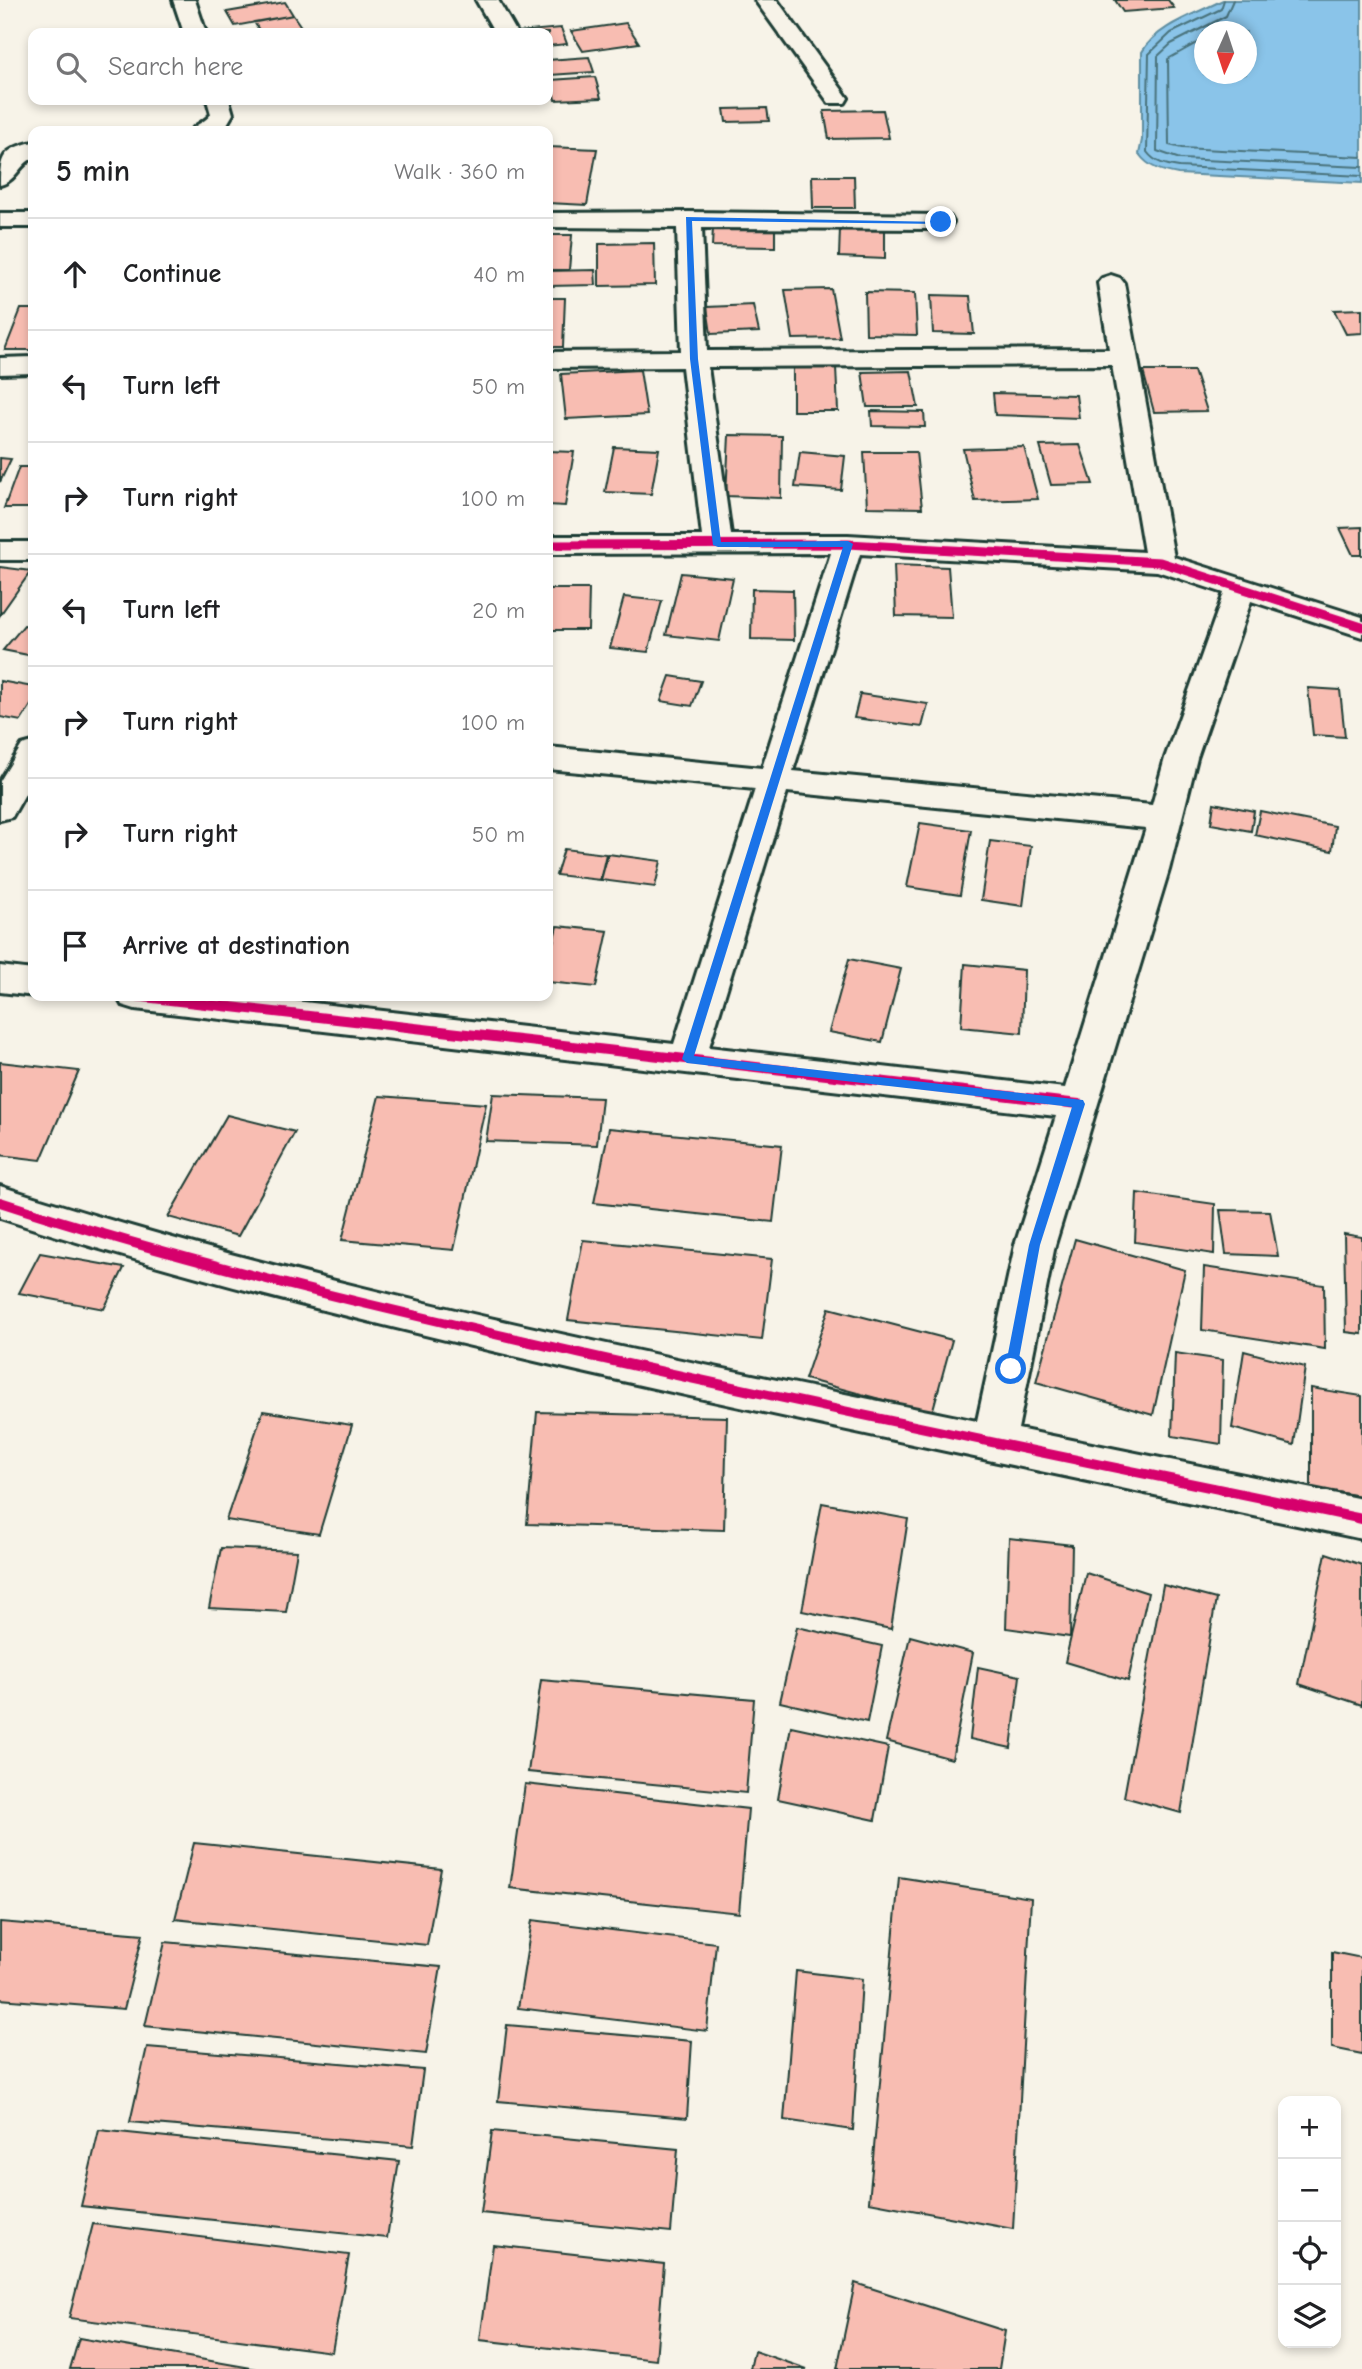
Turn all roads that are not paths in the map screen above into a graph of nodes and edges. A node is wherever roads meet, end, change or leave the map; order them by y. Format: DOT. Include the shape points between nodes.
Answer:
graph roads {
  1 [pos="184,0"];
  2 [pos="487,0"];
  3 [pos="766,0"];
  4 [pos="193,28"];
  5 [pos="503,28"];
  6 [pos="837,98"];
  7 [pos="219,105"];
  8 [pos="215,126"];
  9 [pos="28,152"];
  10 [pos="0,178"];
  11 [pos="689,219"];
  12 [pos="0,220"];
  13 [pos="28,220"];
  14 [pos="553,220"];
  15 [pos="941,222"];
  16 [pos="1111,282"];
  17 [pos="1124,357"];
  18 [pos="694,359"];
  19 [pos="553,360"];
  20 [pos="28,365"];
  21 [pos="0,366"];
  22 [pos="848,544"];
  23 [pos="553,545"];
  24 [pos="718,545"];
  25 [pos="0,551"];
  26 [pos="28,551"];
  27 [pos="1160,562"];
  28 [pos="1240,589"];
  29 [pos="1362,627"];
  30 [pos="553,758"];
  31 [pos="28,761"];
  32 [pos="775,779"];
  33 [pos="0,809"];
  34 [pos="1165,818"];
  35 [pos="0,979"];
  36 [pos="28,983"];
  37 [pos="219,1001"];
  38 [pos="303,1006"];
  39 [pos="687,1059"];
  40 [pos="1079,1104"];
  41 [pos="0,1202"];
  42 [pos="994,1442"];
  43 [pos="1362,1519"];
  1 -- 4 [label="street"];
  2 -- 5 [label="street"];
  3 -- 6 [label="street"];
  7 -- 8 [label="street" via="222,114"];
  9 -- 10 [label="street" via="15,158"];
  11 -- 14 [label="street"];
  11 -- 15 [label="street"];
  11 -- 18 [label="street"];
  12 -- 13 [label="street"];
  16 -- 17 [label="street"];
  17 -- 18 [label="street"];
  17 -- 27 [label="street"];
  18 -- 19 [label="street"];
  18 -- 24 [label="street"];
  20 -- 21 [label="street"];
  22 -- 24 [label="street"];
  22 -- 27 [label="street"];
  22 -- 32 [label="street"];
  23 -- 24 [label="street"];
  25 -- 26 [label="street"];
  27 -- 28 [label="street"];
  28 -- 29 [label="street"];
  28 -- 34 [label="street"];
  30 -- 32 [label="street"];
  31 -- 33 [label="street"];
  32 -- 34 [label="street"];
  32 -- 39 [label="street"];
  34 -- 40 [label="street"];
  35 -- 36 [label="street"];
  37 -- 38 [label="street"];
  38 -- 39 [label="street"];
  39 -- 40 [label="street"];
  40 -- 42 [label="street" via="1035,1245"];
  41 -- 42 [label="street" via="312,1294"];
  42 -- 43 [label="street"];
}
